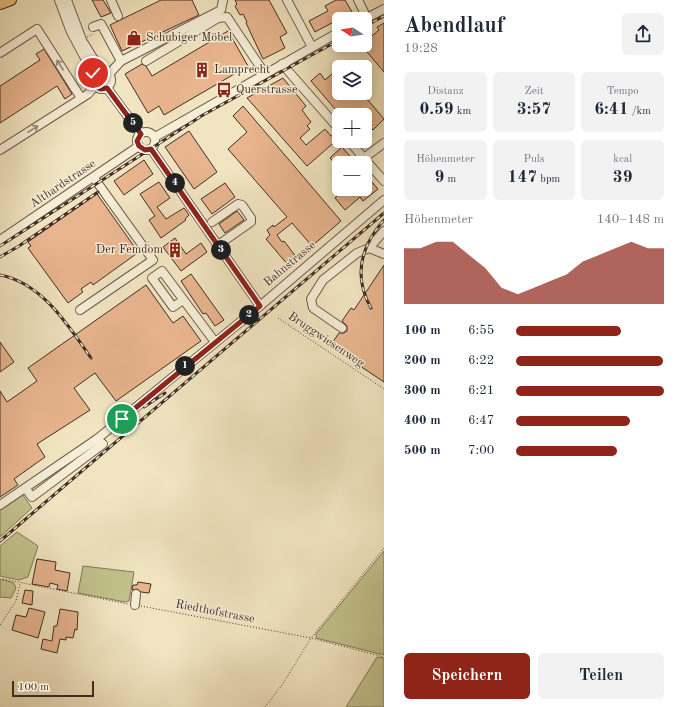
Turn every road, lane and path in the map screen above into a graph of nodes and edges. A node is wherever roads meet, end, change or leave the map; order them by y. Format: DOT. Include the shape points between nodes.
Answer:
graph roads {
  1 [pos="11,0"];
  2 [pos="59,0"];
  3 [pos="67,0"];
  4 [pos="111,0"];
  5 [pos="223,0"];
  6 [pos="287,0"];
  7 [pos="358,0"];
  8 [pos="0,4"];
  9 [pos="384,9"];
  10 [pos="363,12"];
  11 [pos="372,15"];
  12 [pos="118,16"];
  13 [pos="94,30"];
  14 [pos="332,36"];
  15 [pos="85,38"];
  16 [pos="312,47"];
  17 [pos="0,53"];
  18 [pos="120,61"];
  19 [pos="146,61"];
  20 [pos="282,64"];
  21 [pos="97,73"];
  22 [pos="109,74"];
  23 [pos="266,74"];
  24 [pos="95,86"];
  25 [pos="107,88"];
  26 [pos="81,98"];
  27 [pos="332,122"];
  28 [pos="141,134"];
  29 [pos="155,137"];
  30 [pos="384,143"];
  31 [pos="139,146"];
  32 [pos="355,148"];
  33 [pos="151,149"];
  34 [pos="0,150"];
  35 [pos="362,156"];
  36 [pos="367,156"];
  37 [pos="372,167"];
  38 [pos="94,178"];
  39 [pos="384,181"];
  40 [pos="384,200"];
  41 [pos="212,222"];
  42 [pos="384,231"];
  43 [pos="0,240"];
  44 [pos="218,245"];
  45 [pos="369,248"];
  46 [pos="384,254"];
  47 [pos="183,300"];
  48 [pos="260,306"];
  49 [pos="80,310"];
  50 [pos="278,318"];
  51 [pos="342,328"];
  52 [pos="215,342"];
  53 [pos="384,389"];
  54 [pos="0,505"];
  55 [pos="384,548"];
  56 [pos="3,579"];
  57 [pos="20,583"];
  58 [pos="136,594"];
  59 [pos="134,605"];
  60 [pos="0,625"];
  61 [pos="311,638"];
  62 [pos="384,657"];
  63 [pos="265,707"];
  1 -- 8 [label="main road"];
  2 -- 21 [label="street" via="71,32"];
  3 -- 21 [label="street"];
  4 -- 12 [label="street"];
  5 -- 18 [label="street" via="221,10"];
  6 -- 16 [label="street"];
  7 -- 10 [label="street"];
  9 -- 11 [label="street"];
  13 -- 15 [label="path"];
  13 -- 18 [label="street" via="101,24"];
  14 -- 16 [label="street"];
  16 -- 20 [label="street"];
  26 -- 17 [label="street, one-way" via="37,29"];
  18 -- 22 [label="street"];
  19 -- 23 [label="street" via="218,18 227,17"];
  20 -- 23 [label="street"];
  20 -- 27 [label="street"];
  21 -- 22 [label="street"];
  21 -- 24 [label="street" via="93,81"];
  22 -- 25 [label="street" via="111,83"];
  23 -- 29 [label="street"];
  24 -- 25 [label="street"];
  24 -- 26 [label="street"];
  25 -- 28 [label="street"];
  34 -- 26 [label="street, one-way"];
  28 -- 29 [label="street" via="149,132"];
  28 -- 31 [label="street" via="137,141"];
  29 -- 33 [label="street"];
  30 -- 36 [label="street"];
  31 -- 33 [label="street" via="145,150"];
  31 -- 38 [label="street, Althardstrasse"];
  32 -- 35 [label="street"];
  33 -- 44 [label="street"];
  37 -- 39 [label="street"];
  38 -- 43 [label="street, Althardstrasse"];
  38 -- 49 [label="street" via="153,260"];
  40 -- 48 [label="street, Bahnstrasse"];
  41 -- 44 [label="street" via="238,204 242,205 251,218 250,222"];
  42 -- 45 [label="street"];
  44 -- 48 [label="street"];
  45 -- 46 [label="street"];
  45 -- 51 [label="street" via="357,253 323,280 311,299 313,308"];
  47 -- 52 [label="street"];
  48 -- 52 [label="street, Bahnstrasse"];
  50 -- 53 [label="path, Bruggwiesenweg"];
  52 -- 54 [label="street, Bahnstrasse" via="97,439"];
  55 -- 61 [label="path"];
  56 -- 57 [label="path, Riedthofstrasse"];
  57 -- 59 [label="path, Riedthofstrasse"];
  57 -- 60 [label="path" via="16,601"];
  58 -- 59 [label="street"];
  59 -- 61 [label="path, Riedthofstrasse"];
  61 -- 62 [label="path, Riedthofstrasse"];
  61 -- 63 [label="path"];
}
